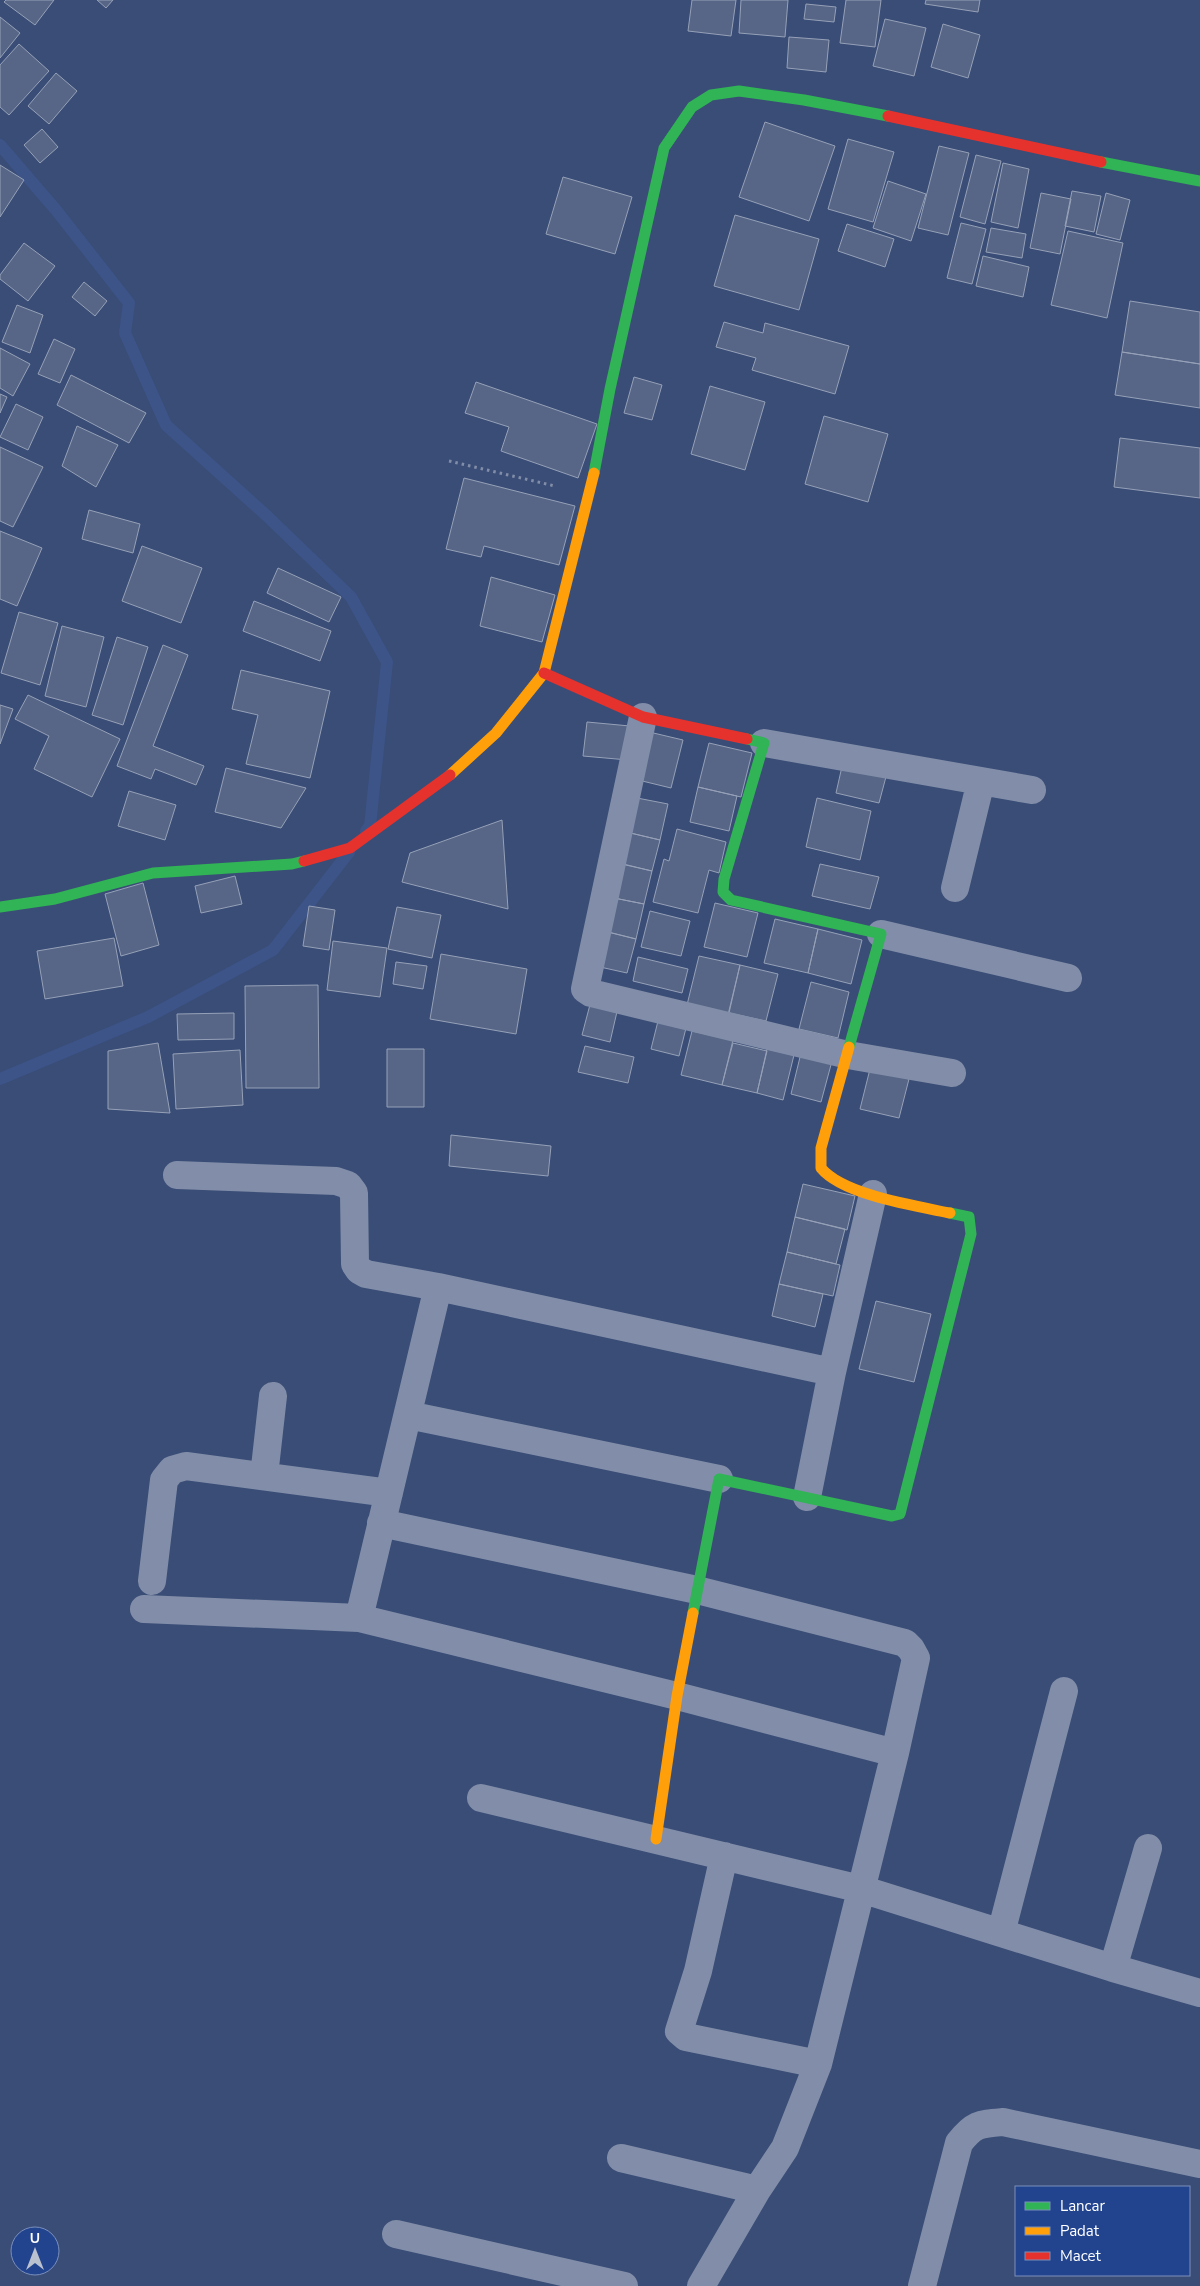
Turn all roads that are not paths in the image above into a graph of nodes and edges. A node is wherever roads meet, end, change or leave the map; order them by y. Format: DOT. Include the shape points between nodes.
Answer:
graph roads {
  1 [pos="1200,181"];
  2 [pos="544,673"];
  3 [pos="643,717"];
  4 [pos="764,743"];
  5 [pos="981,781"];
  6 [pos="1032,790"];
  7 [pos="955,888"];
  8 [pos="0,907"];
  9 [pos="881,934"];
  10 [pos="1068,978"];
  11 [pos="848,1055"];
  12 [pos="952,1072"];
  13 [pos="177,1175"];
  14 [pos="873,1194"];
  15 [pos="438,1287"];
  16 [pos="832,1372"];
  17 [pos="273,1396"];
  18 [pos="408,1415"];
  19 [pos="264,1476"];
  20 [pos="719,1479"];
  21 [pos="389,1493"];
  22 [pos="807,1497"];
  23 [pos="381,1523"];
  24 [pos="152,1581"];
  25 [pos="697,1590"];
  26 [pos="144,1609"];
  27 [pos="359,1618"];
  28 [pos="1064,1691"];
  29 [pos="677,1696"];
  30 [pos="895,1754"];
  31 [pos="482,1798"];
  32 [pos="656,1839"];
  33 [pos="1148,1848"];
  34 [pos="724,1856"];
  35 [pos="861,1889"];
  36 [pos="1002,1933"];
  37 [pos="1113,1968"];
  38 [pos="1200,1993"];
  39 [pos="818,2064"];
  40 [pos="621,2158"];
  41 [pos="1200,2164"];
  42 [pos="756,2190"];
  43 [pos="396,2234"];
  44 [pos="624,2286"];
  45 [pos="701,2286"];
  46 [pos="922,2286"];
  1 -- 2 [label="street" via="804,100 740,91 712,95 692,107 664,148 610,389 590,495"];
  2 -- 3 [label="street"];
  2 -- 8 [label="street" via="496,733 441,783 350,848 292,864 152,873 55,899"];
  3 -- 4 [label="street"];
  3 -- 11 [label="street" via="585,988 591,993"];
  4 -- 5 [label="street"];
  4 -- 9 [label="street" via="723,892 731,900"];
  5 -- 6 [label="street"];
  5 -- 7 [label="street"];
  9 -- 10 [label="street"];
  9 -- 11 [label="street"];
  11 -- 12 [label="street"];
  11 -- 14 [label="street" via="819,1164 823,1171 843,1185"];
  13 -- 15 [label="street" via="336,1181 348,1185 354,1193 354,1264 359,1270"];
  14 -- 16 [label="street"];
  14 -- 22 [label="street" via="969,1217 972,1234 900,1514 892,1516"];
  15 -- 16 [label="street"];
  15 -- 18 [label="street"];
  16 -- 22 [label="street"];
  17 -- 19 [label="street"];
  18 -- 20 [label="street"];
  18 -- 21 [label="street"];
  19 -- 21 [label="street"];
  19 -- 24 [label="street" via="186,1466 172,1470 164,1480"];
  20 -- 22 [label="street"];
  20 -- 25 [label="street"];
  21 -- 23 [label="street"];
  23 -- 25 [label="street"];
  23 -- 27 [label="street"];
  25 -- 29 [label="street"];
  25 -- 30 [label="street" via="905,1643 916,1658"];
  26 -- 27 [label="street"];
  27 -- 29 [label="street"];
  28 -- 36 [label="street"];
  29 -- 30 [label="street"];
  29 -- 32 [label="street"];
  30 -- 35 [label="street"];
  31 -- 32 [label="street"];
  32 -- 34 [label="street"];
  33 -- 37 [label="street"];
  34 -- 35 [label="street"];
  34 -- 39 [label="street" via="698,1971 679,2032 686,2037"];
  35 -- 36 [label="street"];
  35 -- 39 [label="street"];
  36 -- 37 [label="street"];
  37 -- 38 [label="street"];
  39 -- 42 [label="street" via="785,2148"];
  40 -- 42 [label="street"];
  41 -- 46 [label="street" via="1003,2122 970,2129 959,2143"];
  42 -- 45 [label="street"];
  43 -- 44 [label="street"];
}
